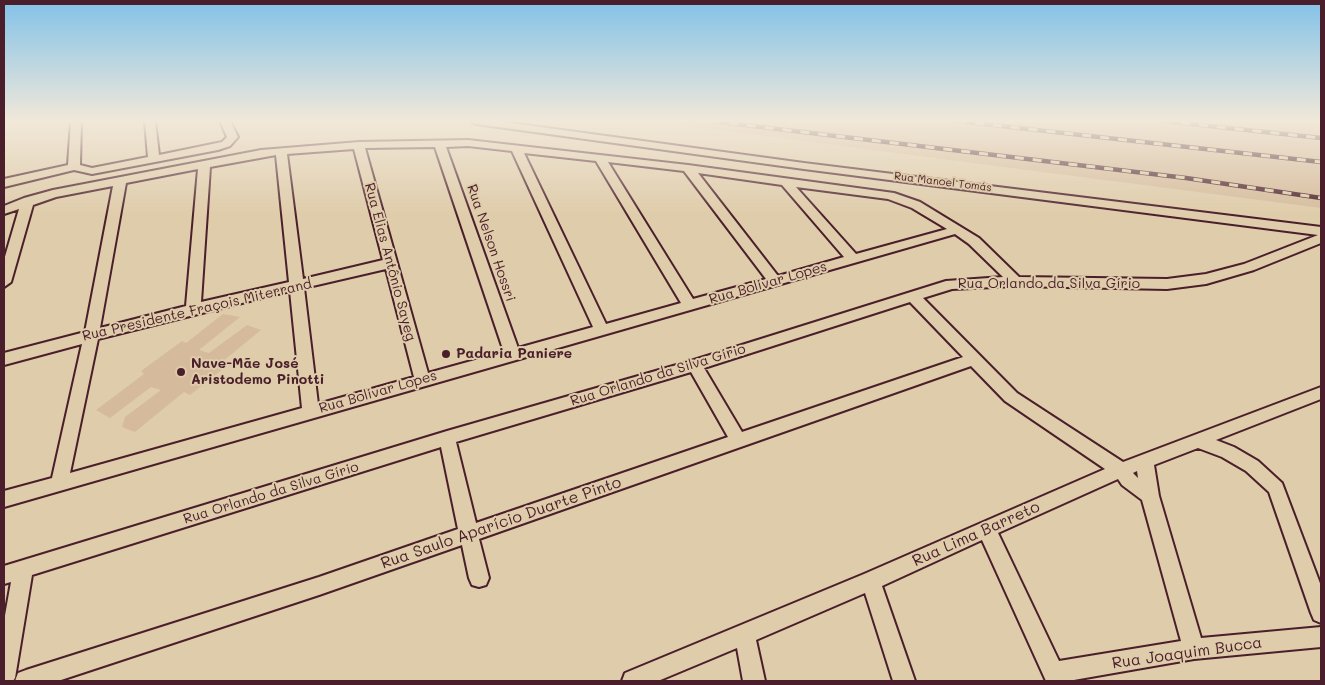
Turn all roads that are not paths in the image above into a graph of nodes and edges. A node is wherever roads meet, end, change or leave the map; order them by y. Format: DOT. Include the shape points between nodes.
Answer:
graph roads {
  1 [pos="75,153"];
  2 [pos="153,153"];
  3 [pos="180,153"];
  4 [pos="268,153"];
  5 [pos="281,153"];
  6 [pos="361,153"];
  7 [pos="442,153"];
  8 [pos="518,153"];
  9 [pos="558,153"];
  10 [pos="714,153"];
  11 [pos="154,158"];
  12 [pos="600,158"];
  13 [pos="204,163"];
  14 [pos="74,167"];
  15 [pos="688,168"];
  16 [pos="120,181"];
  17 [pos="785,181"];
  18 [pos="4,183"];
  19 [pos="28,201"];
  20 [pos="4,210"];
  21 [pos="956,230"];
  22 [pos="1321,231"];
  23 [pos="1321,238"];
  24 [pos="853,259"];
  25 [pos="391,263"];
  26 [pos="775,281"];
  27 [pos="1015,281"];
  28 [pos="4,282"];
  29 [pos="297,286"];
  30 [pos="913,296"];
  31 [pos="690,306"];
  32 [pos="193,308"];
  33 [pos="601,329"];
  34 [pos="92,334"];
  35 [pos="513,355"];
  36 [pos="4,359"];
  37 [pos="973,359"];
  38 [pos="695,365"];
  39 [pos="422,379"];
  40 [pos="1321,393"];
  41 [pos="311,412"];
  42 [pos="447,438"];
  43 [pos="1207,438"];
  44 [pos="739,441"];
  45 [pos="1145,463"];
  46 [pos="1121,470"];
  47 [pos="59,484"];
  48 [pos="1150,496"];
  49 [pos="4,499"];
  50 [pos="986,528"];
  51 [pos="468,534"];
  52 [pos="23,569"];
  53 [pos="4,575"];
  54 [pos="479,578"];
  55 [pos="871,580"];
  56 [pos="1321,612"];
  57 [pos="744,633"];
  58 [pos="1321,637"];
  59 [pos="1194,649"];
  60 [pos="1055,677"];
  61 [pos="4,678"];
  62 [pos="26,681"];
  63 [pos="633,681"];
  64 [pos="754,681"];
  65 [pos="904,681"];
  1 -- 14 [label="street"];
  2 -- 11 [label="street"];
  3 -- 11 [label="street"];
  4 -- 13 [label="street"];
  5 -- 29 [label="street"];
  6 -- 25 [label="street, Rua Elias Antônio Sayeg"];
  7 -- 35 [label="street, Rua Nelson Hossri"];
  8 -- 33 [label="street"];
  9 -- 12 [label="street"];
  10 -- 22 [label="street, Rua Manoel Tomás"];
  11 -- 14 [label="street" via="92,171"];
  12 -- 15 [label="street"];
  12 -- 31 [label="street"];
  13 -- 16 [label="street"];
  13 -- 32 [label="street"];
  14 -- 18 [label="street"];
  15 -- 17 [label="street"];
  15 -- 26 [label="street"];
  16 -- 19 [label="street"];
  16 -- 34 [label="street"];
  17 -- 21 [label="street" via="890,196 916,205"];
  17 -- 24 [label="street"];
  19 -- 20 [label="street"];
  19 -- 28 [label="street"];
  21 -- 24 [label="street, Rua Bolívar Lopes"];
  21 -- 27 [label="street" via="993,258"];
  23 -- 27 [label="street, Rua Orlando da Silva Gírio" via="1249,267 1206,279 1167,284"];
  24 -- 26 [label="street, Rua Bolívar Lopes"];
  25 -- 29 [label="street, Rua Presidente Fraçois Miterrand"];
  25 -- 39 [label="street, Rua Elias Antônio Sayeg"];
  26 -- 31 [label="street, Rua Bolívar Lopes"];
  27 -- 30 [label="street, Rua Orlando da Silva Gírio" via="951,284"];
  29 -- 32 [label="street, Rua Presidente Fraçois Miterrand"];
  29 -- 41 [label="street"];
  30 -- 37 [label="street"];
  30 -- 38 [label="street, Rua Orlando da Silva Gírio"];
  31 -- 33 [label="street, Rua Bolívar Lopes"];
  32 -- 34 [label="street, Rua Presidente Fraçois Miterrand"];
  33 -- 35 [label="street, Rua Bolívar Lopes"];
  34 -- 36 [label="street, Rua Presidente Fraçois Miterrand"];
  34 -- 47 [label="street"];
  35 -- 39 [label="street, Rua Bolívar Lopes"];
  37 -- 44 [label="street, Rua Saulo Aparício Duarte Pinto"];
  37 -- 46 [label="street" via="1012,397"];
  38 -- 42 [label="street, Rua Orlando da Silva Gírio"];
  38 -- 44 [label="street"];
  39 -- 41 [label="street, Rua Bolívar Lopes"];
  40 -- 43 [label="street, Rua Lima Barreto"];
  41 -- 47 [label="street, Rua Bolívar Lopes"];
  42 -- 51 [label="street"];
  42 -- 52 [label="street, Rua Orlando da Silva Gírio"];
  43 -- 45 [label="street, Rua Lima Barreto"];
  43 -- 56 [label="street" via="1252,466 1276,488"];
  44 -- 51 [label="street, Rua Saulo Aparício Duarte Pinto"];
  45 -- 46 [label="street, Rua Lima Barreto"];
  45 -- 48 [label="street"];
  46 -- 48 [label="street" via="1128,480"];
  46 -- 50 [label="street, Rua Lima Barreto"];
  47 -- 49 [label="street, Rua Bolívar Lopes"];
  48 -- 59 [label="street"];
  50 -- 55 [label="street, Rua Lima Barreto"];
  50 -- 60 [label="street"];
  51 -- 54 [label="street"];
  51 -- 62 [label="street, Rua Saulo Aparício Duarte Pinto"];
  52 -- 53 [label="street, Rua Orlando da Silva Gírio"];
  52 -- 61 [label="street"];
  55 -- 57 [label="street, Rua Lima Barreto"];
  55 -- 65 [label="street"];
  57 -- 63 [label="street, Rua Lima Barreto"];
  57 -- 64 [label="street"];
  58 -- 59 [label="street, Rua Joaquim Bucca"];
  59 -- 60 [label="street, Rua Joaquim Bucca"];
}
